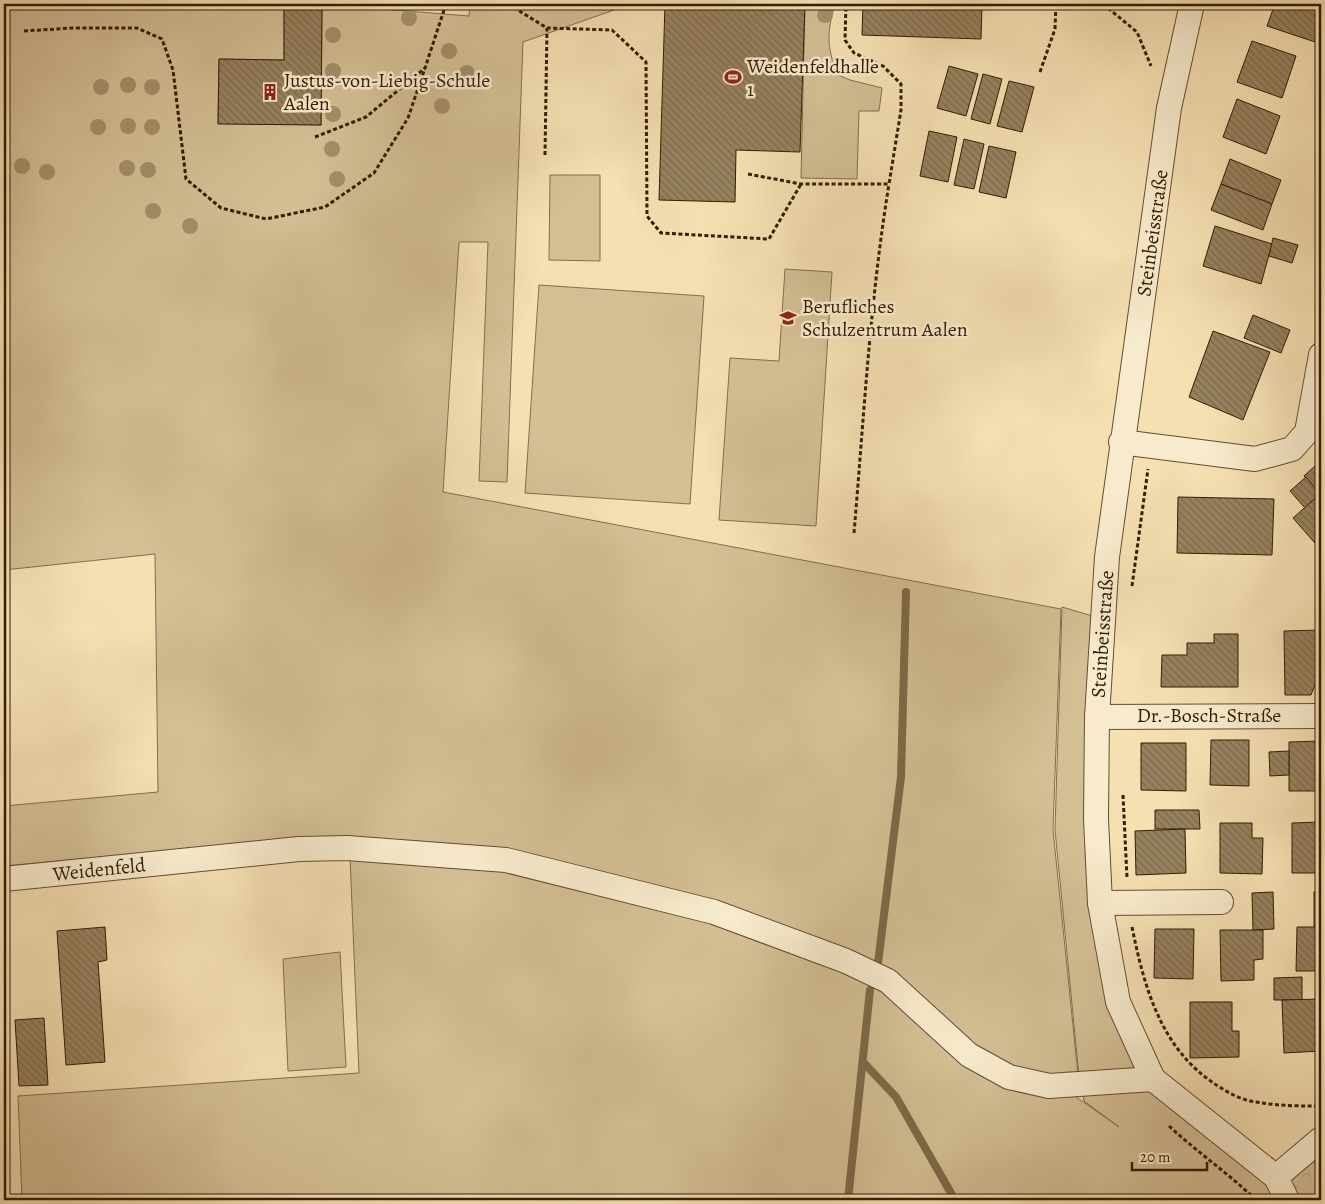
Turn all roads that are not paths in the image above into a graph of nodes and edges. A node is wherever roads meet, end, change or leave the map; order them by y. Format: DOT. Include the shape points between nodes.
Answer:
graph roads {
  1 [pos="1192,4"];
  2 [pos="1321,355"];
  3 [pos="1314,435"];
  4 [pos="1122,442"];
  5 [pos="1321,716"];
  6 [pos="1096,717"];
  7 [pos="4,879"];
  8 [pos="1221,902"];
  9 [pos="1100,903"];
  10 [pos="1153,1079"];
  11 [pos="1321,1140"];
  12 [pos="1276,1177"];
  13 [pos="1287,1200"];
  1 -- 4 [label="street, Steinbeisstraße" via="1169,108"];
  2 -- 3 [label="street"];
  3 -- 4 [label="street" via="1292,449 1255,459"];
  4 -- 6 [label="street, Steinbeisstraße" via="1107,557"];
  5 -- 6 [label="street, Dr.-Bosch-Straße"];
  6 -- 9 [label="street, Steinbeisstraße"];
  7 -- 10 [label="street, Weidenfeld" via="299,849 346,848 506,860 714,912 846,961 888,981 969,1055 1010,1077 1049,1086"];
  8 -- 9 [label="street"];
  9 -- 10 [label="street, Steinbeisstraße" via="1118,1002"];
  10 -- 12 [label="street, Steinbeisstraße"];
  11 -- 12 [label="street"];
  12 -- 13 [label="street, Steinbeisstraße"];
}
